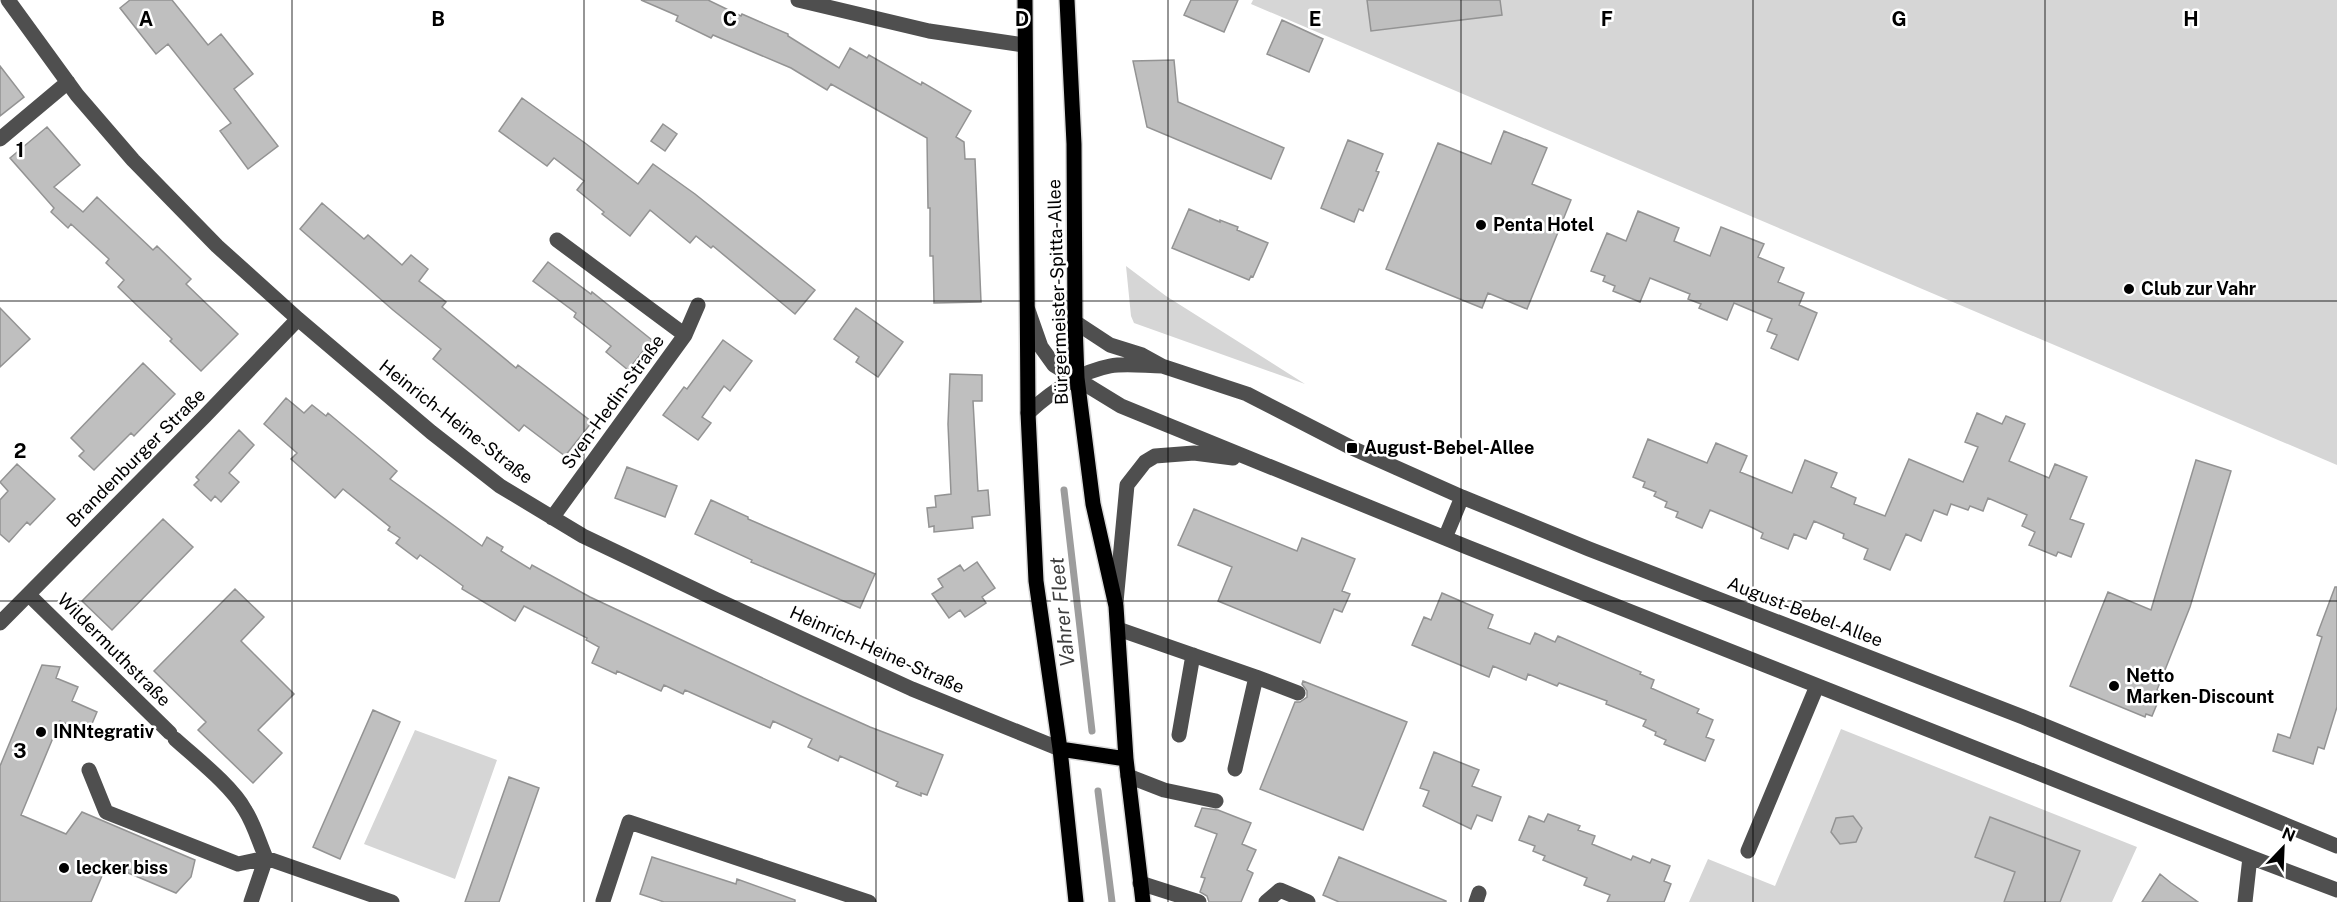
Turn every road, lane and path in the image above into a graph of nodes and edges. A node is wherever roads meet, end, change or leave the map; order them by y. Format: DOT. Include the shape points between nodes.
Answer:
graph roads {
  1 [pos="8,0"];
  2 [pos="798,0"];
  3 [pos="1025,0"];
  4 [pos="1067,0"];
  5 [pos="1024,45"];
  6 [pos="68,82"];
  7 [pos="0,139"];
  8 [pos="557,240"];
  9 [pos="698,305"];
  10 [pos="1027,306"];
  11 [pos="298,319"];
  12 [pos="1075,322"];
  13 [pos="685,335"];
  14 [pos="1162,366"];
  15 [pos="1077,378"];
  16 [pos="1028,413"];
  17 [pos="1248,459"];
  18 [pos="1462,497"];
  19 [pos="552,518"];
  20 [pos="1445,538"];
  21 [pos="29,595"];
  22 [pos="1116,606"];
  23 [pos="0,623"];
  24 [pos="1118,629"];
  25 [pos="1193,655"];
  26 [pos="1256,676"];
  27 [pos="1817,686"];
  28 [pos="1298,693"];
  29 [pos="1179,735"];
  30 [pos="1060,748"];
  31 [pos="1126,759"];
  32 [pos="89,770"];
  33 [pos="1235,770"];
  34 [pos="1128,776"];
  35 [pos="1216,801"];
  36 [pos="2337,846"];
  37 [pos="1748,851"];
  38 [pos="2250,857"];
  39 [pos="266,858"];
  40 [pos="1140,883"];
  41 [pos="2337,890"];
  42 [pos="603,901"];
  43 [pos="251,902"];
  44 [pos="392,902"];
  45 [pos="869,902"];
  46 [pos="1076,902"];
  47 [pos="1143,902"];
  48 [pos="1199,902"];
  49 [pos="1266,902"];
  50 [pos="1308,902"];
  51 [pos="2245,902"];
  1 -- 6 [label="street, Heinrich-Heine-Straße"];
  2 -- 5 [label="street" via="929,31"];
  3 -- 5 [label="main road, Bürgermeister-Spitta-Allee"];
  4 -- 12 [label="main road, Bürgermeister-Spitta-Allee" via="1074,144"];
  5 -- 10 [label="main road, Bürgermeister-Spitta-Allee"];
  6 -- 7 [label="street"];
  6 -- 11 [label="street, Heinrich-Heine-Straße" via="133,160 217,246"];
  8 -- 13 [label="street"];
  9 -- 13 [label="street, Sven-Hedin-Straße"];
  10 -- 15 [label="street" via="1041,347 1054,365"];
  10 -- 16 [label="main road, Bürgermeister-Spitta-Allee"];
  11 -- 19 [label="street, Heinrich-Heine-Straße" via="430,432 500,486"];
  11 -- 21 [label="street, Brandenburger Straße"];
  12 -- 14 [label="street, August-Bebel-Allee" via="1110,345"];
  12 -- 15 [label="main road, Bürgermeister-Spitta-Allee"];
  13 -- 19 [label="street, Sven-Hedin-Straße"];
  14 -- 15 [label="street, August-Bebel-Allee" via="1110,366"];
  14 -- 18 [label="street, August-Bebel-Allee" via="1247,394 1352,448"];
  15 -- 16 [label="street, August-Bebel-Allee" via="1052,391"];
  15 -- 17 [label="street" via="1121,406"];
  15 -- 22 [label="main road, Bürgermeister-Spitta-Allee" via="1093,504"];
  16 -- 30 [label="main road, Bürgermeister-Spitta-Allee" via="1036,581"];
  17 -- 20 [label="street"];
  17 -- 22 [label="street" via="1194,453 1155,456 1144,462 1127,485"];
  18 -- 20 [label="street"];
  18 -- 36 [label="street, August-Bebel-Allee" via="2023,717"];
  19 -- 30 [label="street, Heinrich-Heine-Straße" via="694,589 891,679"];
  20 -- 27 [label="street"];
  21 -- 23 [label="street, Brandenburger Straße"];
  21 -- 39 [label="street, Wildermuthstraße" via="245,808"];
  22 -- 24 [label="main road, Bürgermeister-Spitta-Allee"];
  24 -- 25 [label="street"];
  24 -- 31 [label="main road, Bürgermeister-Spitta-Allee"];
  25 -- 26 [label="street"];
  25 -- 29 [label="street"];
  26 -- 28 [label="street"];
  26 -- 33 [label="street"];
  27 -- 37 [label="street"];
  27 -- 38 [label="street"];
  30 -- 31 [label="main road"];
  30 -- 46 [label="main road, Bürgermeister-Spitta-Allee"];
  31 -- 34 [label="main road, Bürgermeister-Spitta-Allee"];
  32 -- 39 [label="street" via="106,812 238,864"];
  34 -- 35 [label="street" via="1164,790"];
  34 -- 40 [label="main road, Bürgermeister-Spitta-Allee"];
  38 -- 41 [label="street"];
  38 -- 51 [label="street"];
  39 -- 43 [label="street"];
  39 -- 44 [label="street"];
  40 -- 47 [label="main road, Bürgermeister-Spitta-Allee"];
  40 -- 48 [label="street"];
  42 -- 45 [label="street" via="629,822"];
  49 -- 50 [label="street" via="1280,890"];
}
